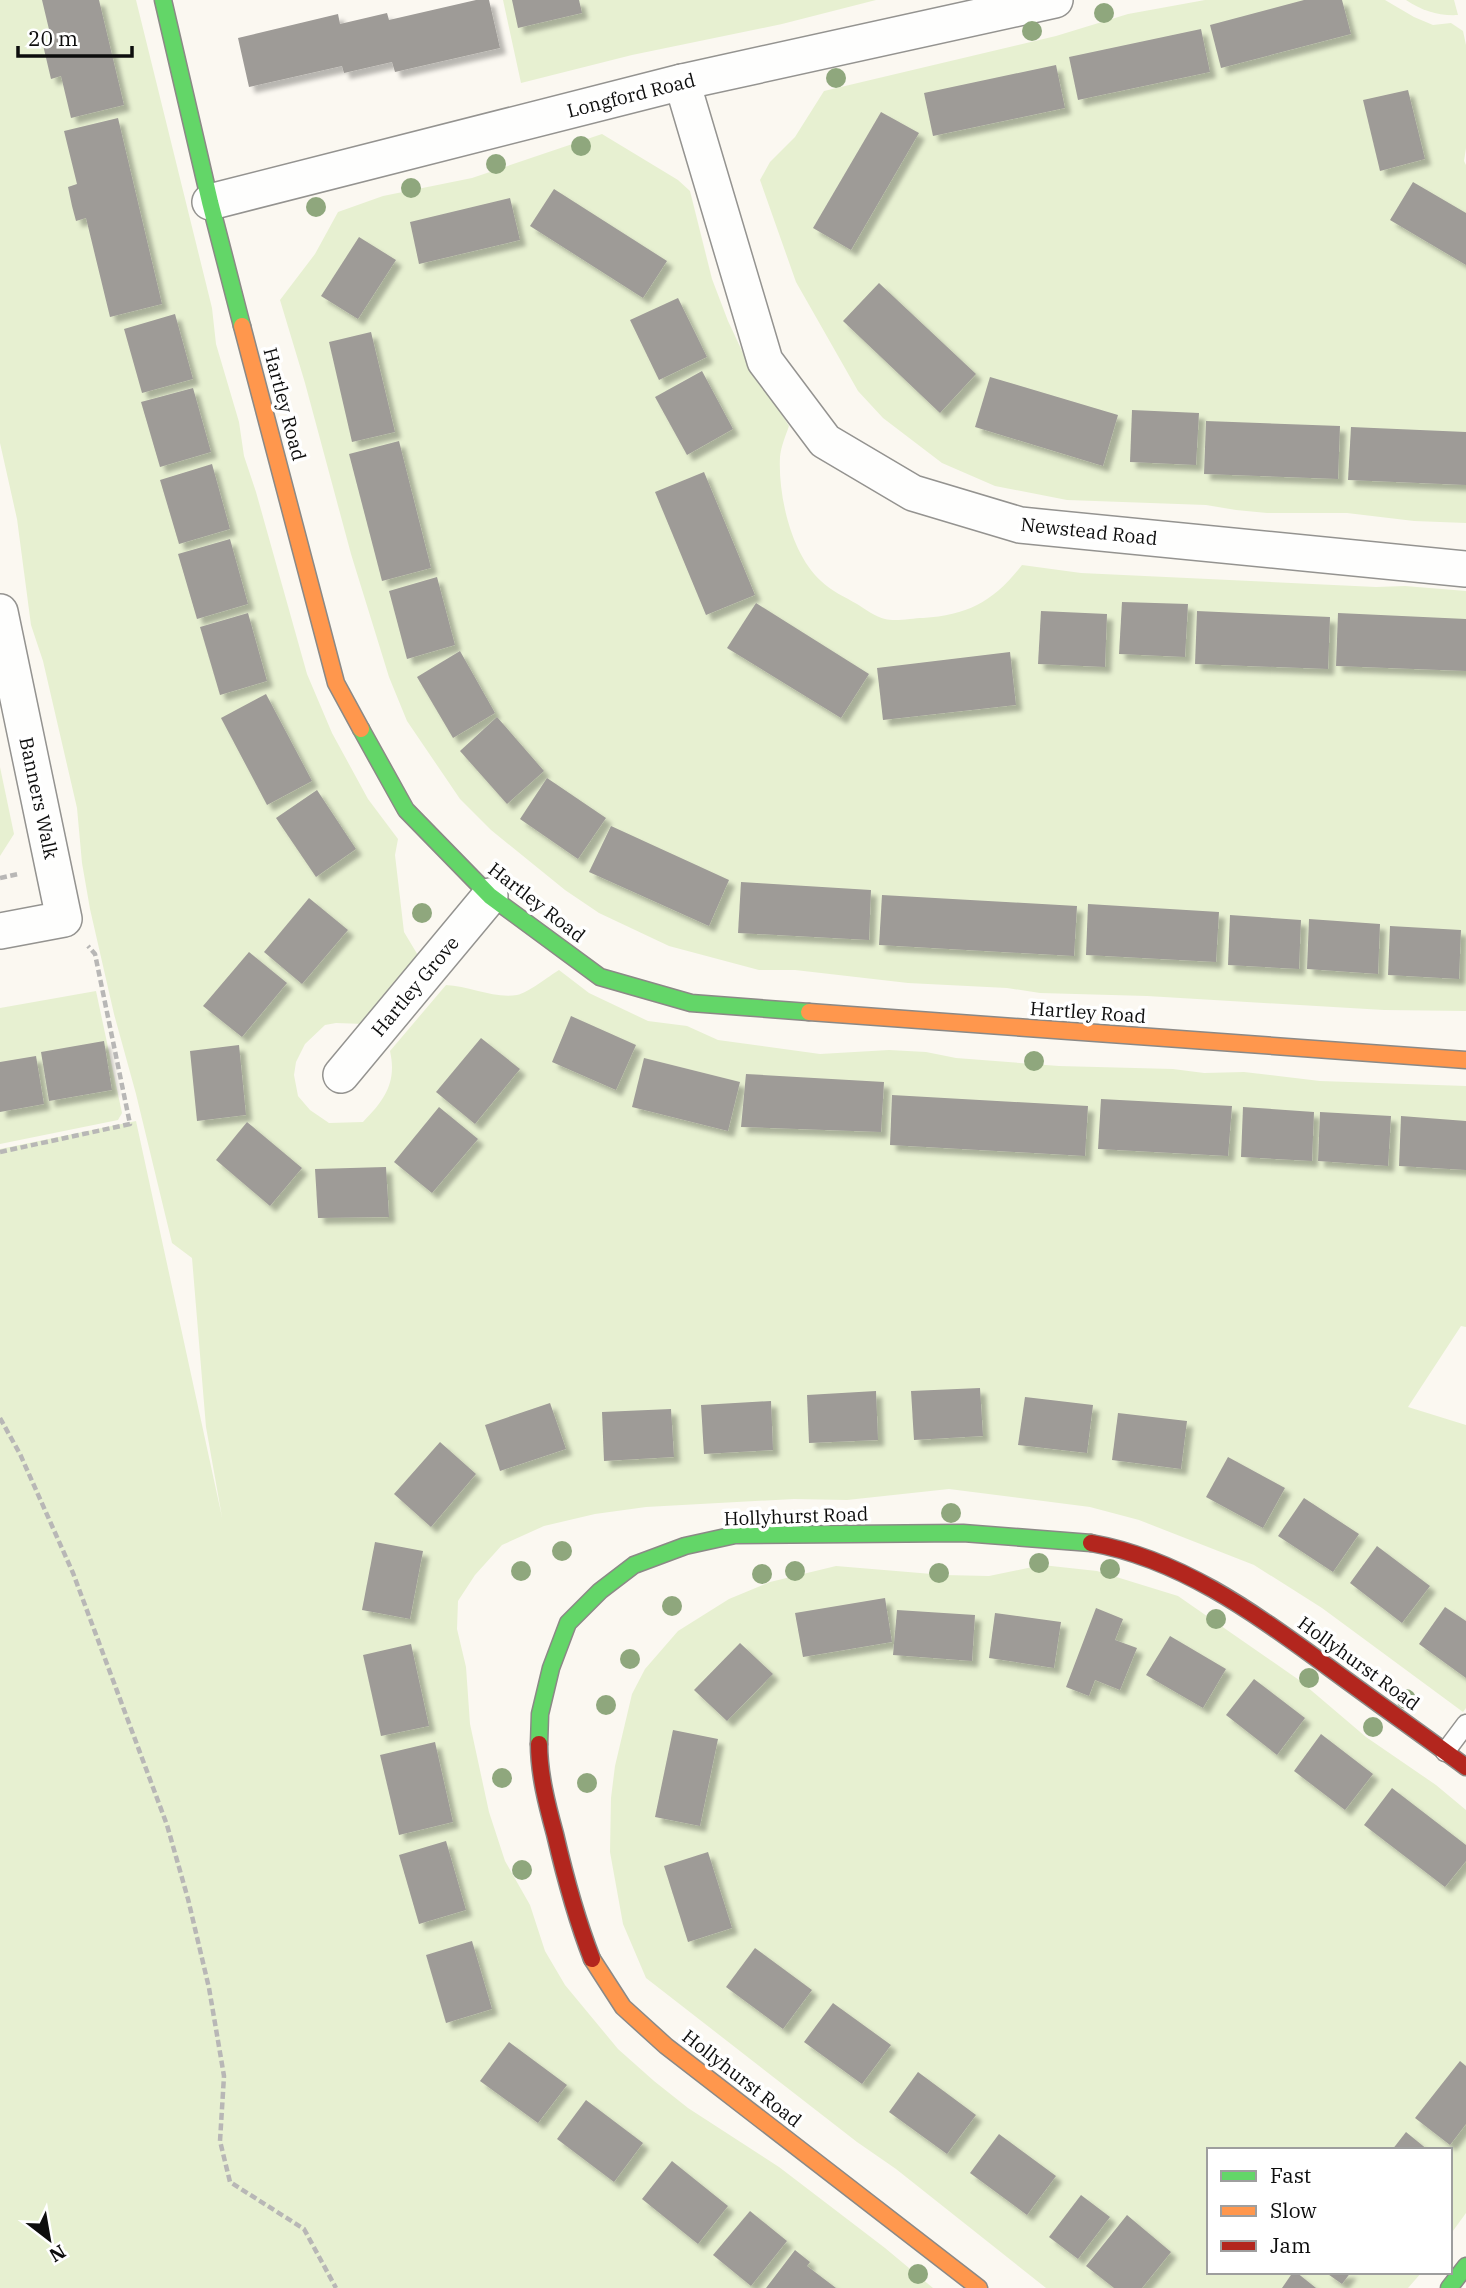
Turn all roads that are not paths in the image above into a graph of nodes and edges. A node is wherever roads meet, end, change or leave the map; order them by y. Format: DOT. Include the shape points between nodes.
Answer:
graph roads {
  1 [pos="163,0"];
  2 [pos="1055,0"];
  3 [pos="682,82"];
  4 [pos="210,202"];
  5 [pos="1466,569"];
  6 [pos="0,612"];
  7 [pos="490,896"];
  8 [pos="0,931"];
  9 [pos="1466,1060"];
  10 [pos="341,1075"];
  11 [pos="1466,1724"];
  12 [pos="1445,1752"];
  13 [pos="1466,1767"];
  14 [pos="1466,2266"];
  15 [pos="979,2288"];
  16 [pos="1449,2288"];
  1 -- 4 [label="street, Hartley Road"];
  2 -- 3 [label="street, Longford Road"];
  3 -- 4 [label="street, Longford Road"];
  3 -- 5 [label="street, Newstead Road" via="765,361 825,441 913,493 1020,524"];
  4 -- 7 [label="street, Hartley Road" via="336,683 406,810"];
  6 -- 8 [label="street, Banners Walk" via="64,919"];
  7 -- 9 [label="street, Hartley Road" via="600,977 691,1003"];
  7 -- 10 [label="street, Hartley Grove"];
  11 -- 12 [label="lane"];
  12 -- 13 [label="street, Hollyhurst Road"];
  12 -- 15 [label="street, Hollyhurst Road" via="1218,1590 1162,1564 1093,1543 963,1533 735,1535 685,1546 634,1565 568,1623 540,1714 539,1762 574,1912 594,1965 624,2007 666,2046"];
  14 -- 16 [label="street"];
}
